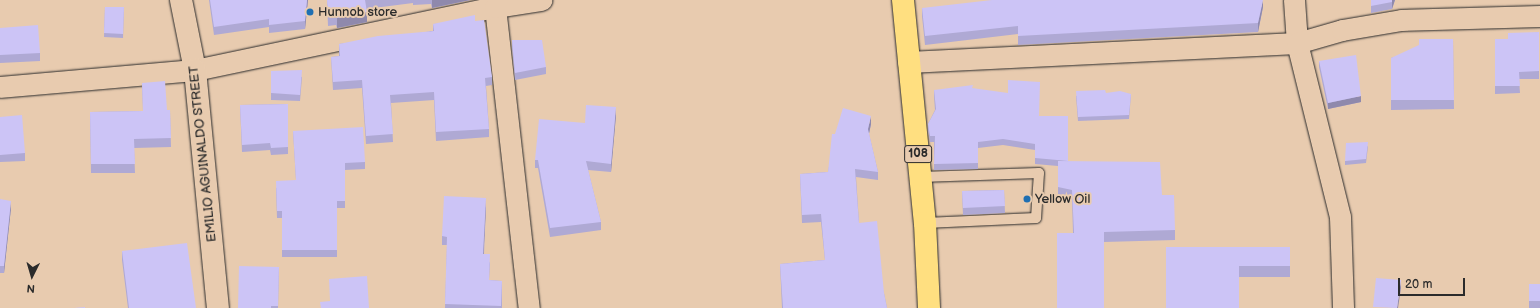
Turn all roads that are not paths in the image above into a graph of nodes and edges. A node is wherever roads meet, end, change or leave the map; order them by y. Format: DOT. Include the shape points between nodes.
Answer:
graph roads {
  1 [pos="181,0"];
  2 [pos="542,0"];
  3 [pos="903,0"];
  4 [pos="1294,0"];
  5 [pos="495,7"];
  6 [pos="1540,16"];
  7 [pos="1297,43"];
  8 [pos="908,62"];
  9 [pos="195,70"];
  10 [pos="0,88"];
  11 [pos="920,177"];
  12 [pos="925,223"];
  13 [pos="218,308"];
  14 [pos="529,308"];
  15 [pos="928,308"];
  16 [pos="1343,308"];
  1 -- 9 [label="street, EMILIO AGUINALDO STREET"];
  2 -- 5 [label="street"];
  3 -- 8 [label="main road, 108"];
  4 -- 7 [label="street"];
  5 -- 9 [label="street"];
  5 -- 14 [label="street"];
  6 -- 7 [label="street" via="1401,20 1342,30"];
  7 -- 8 [label="street"];
  7 -- 16 [label="street" via="1340,217"];
  8 -- 11 [label="main road, 108"];
  9 -- 10 [label="street"];
  9 -- 13 [label="street, EMILIO AGUINALDO STREET"];
  11 -- 12 [label="main road, 108"];
  11 -- 12 [label="lane" via="1039,172 1036,218"];
  12 -- 15 [label="main road, 108"];
}
